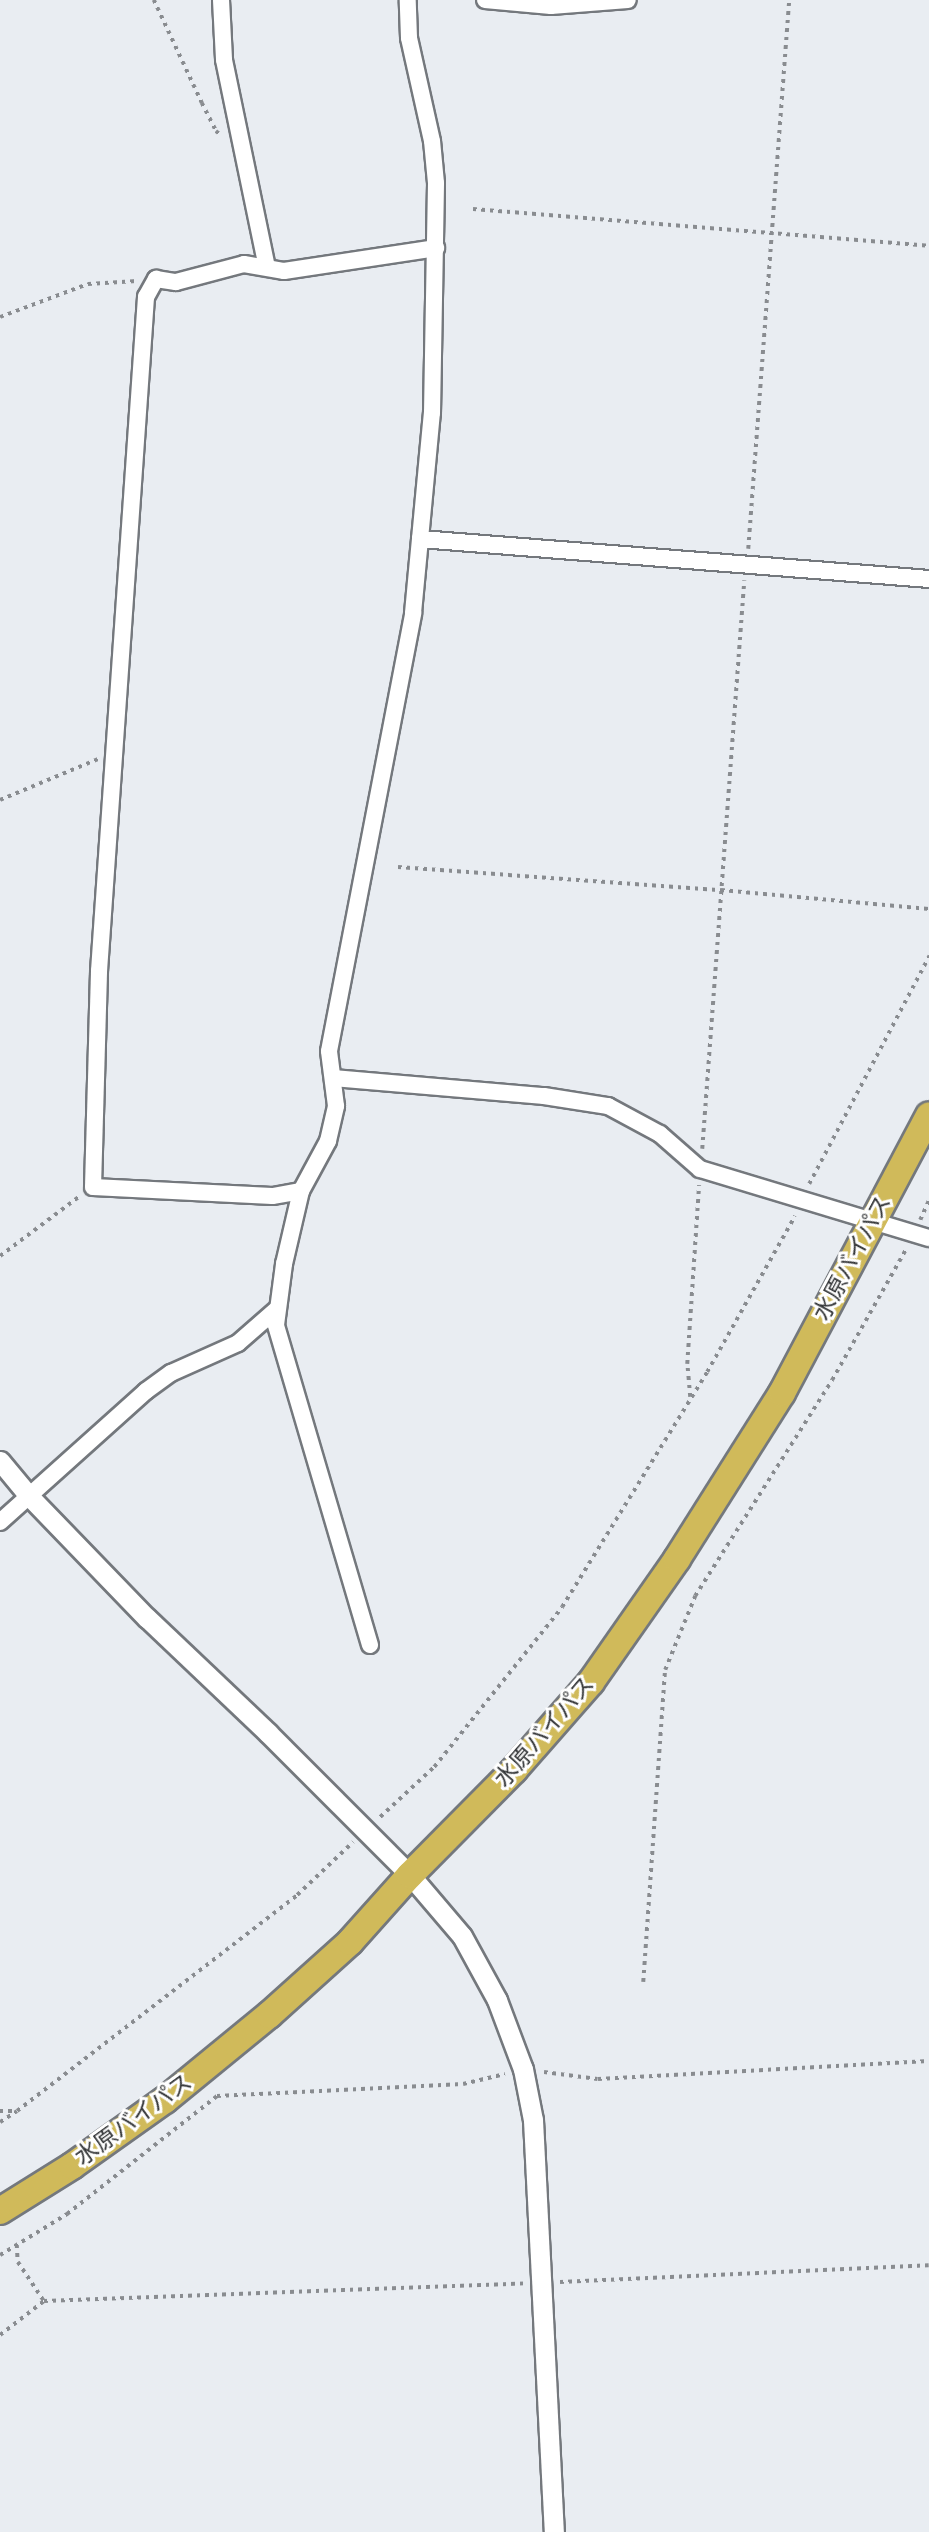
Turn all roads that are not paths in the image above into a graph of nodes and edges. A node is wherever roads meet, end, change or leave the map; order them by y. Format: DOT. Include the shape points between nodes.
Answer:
graph roads {
  1 [pos="221,0"];
  2 [pos="408,0"];
  3 [pos="485,0"];
  4 [pos="628,0"];
  5 [pos="436,248"];
  6 [pos="268,267"];
  7 [pos="420,539"];
  8 [pos="929,579"];
  9 [pos="333,1078"];
  10 [pos="929,1115"];
  11 [pos="301,1191"];
  12 [pos="873,1219"];
  13 [pos="929,1238"];
  14 [pos="277,1309"];
  15 [pos="0,1461"];
  16 [pos="29,1496"];
  17 [pos="0,1522"];
  18 [pos="370,1645"];
  19 [pos="410,1875"];
  20 [pos="0,2211"];
  21 [pos="554,2532"];
  1 -- 6 [label="street" via="224,61"];
  2 -- 5 [label="street" via="409,38 432,141"];
  3 -- 4 [label="street" via="551,6"];
  5 -- 6 [label="street" via="284,271"];
  5 -- 7 [label="street" via="432,413"];
  6 -- 11 [label="street" via="244,264 177,282 156,279 146,297 99,971 93,1187 272,1196"];
  7 -- 8 [label="street"];
  7 -- 9 [label="street" via="413,613 329,1051"];
  9 -- 11 [label="street" via="336,1106 328,1141"];
  9 -- 12 [label="street" via="608,1106 660,1134 700,1169"];
  10 -- 12 [label="highway, 水原バイパス"];
  11 -- 14 [label="street"];
  12 -- 13 [label="street"];
  12 -- 19 [label="highway, 水原バイパス" via="782,1393 677,1559 591,1682 514,1770"];
  14 -- 16 [label="street" via="238,1343 171,1373 146,1391"];
  14 -- 18 [label="street" via="276,1325"];
  15 -- 16 [label="street"];
  16 -- 17 [label="street"];
  16 -- 19 [label="street"];
  19 -- 20 [label="highway, 水原バイパス" via="349,1942 270,2015 164,2100"];
  19 -- 21 [label="street" via="462,1936 497,2000 525,2077 531,2105 543,2283"];
}
